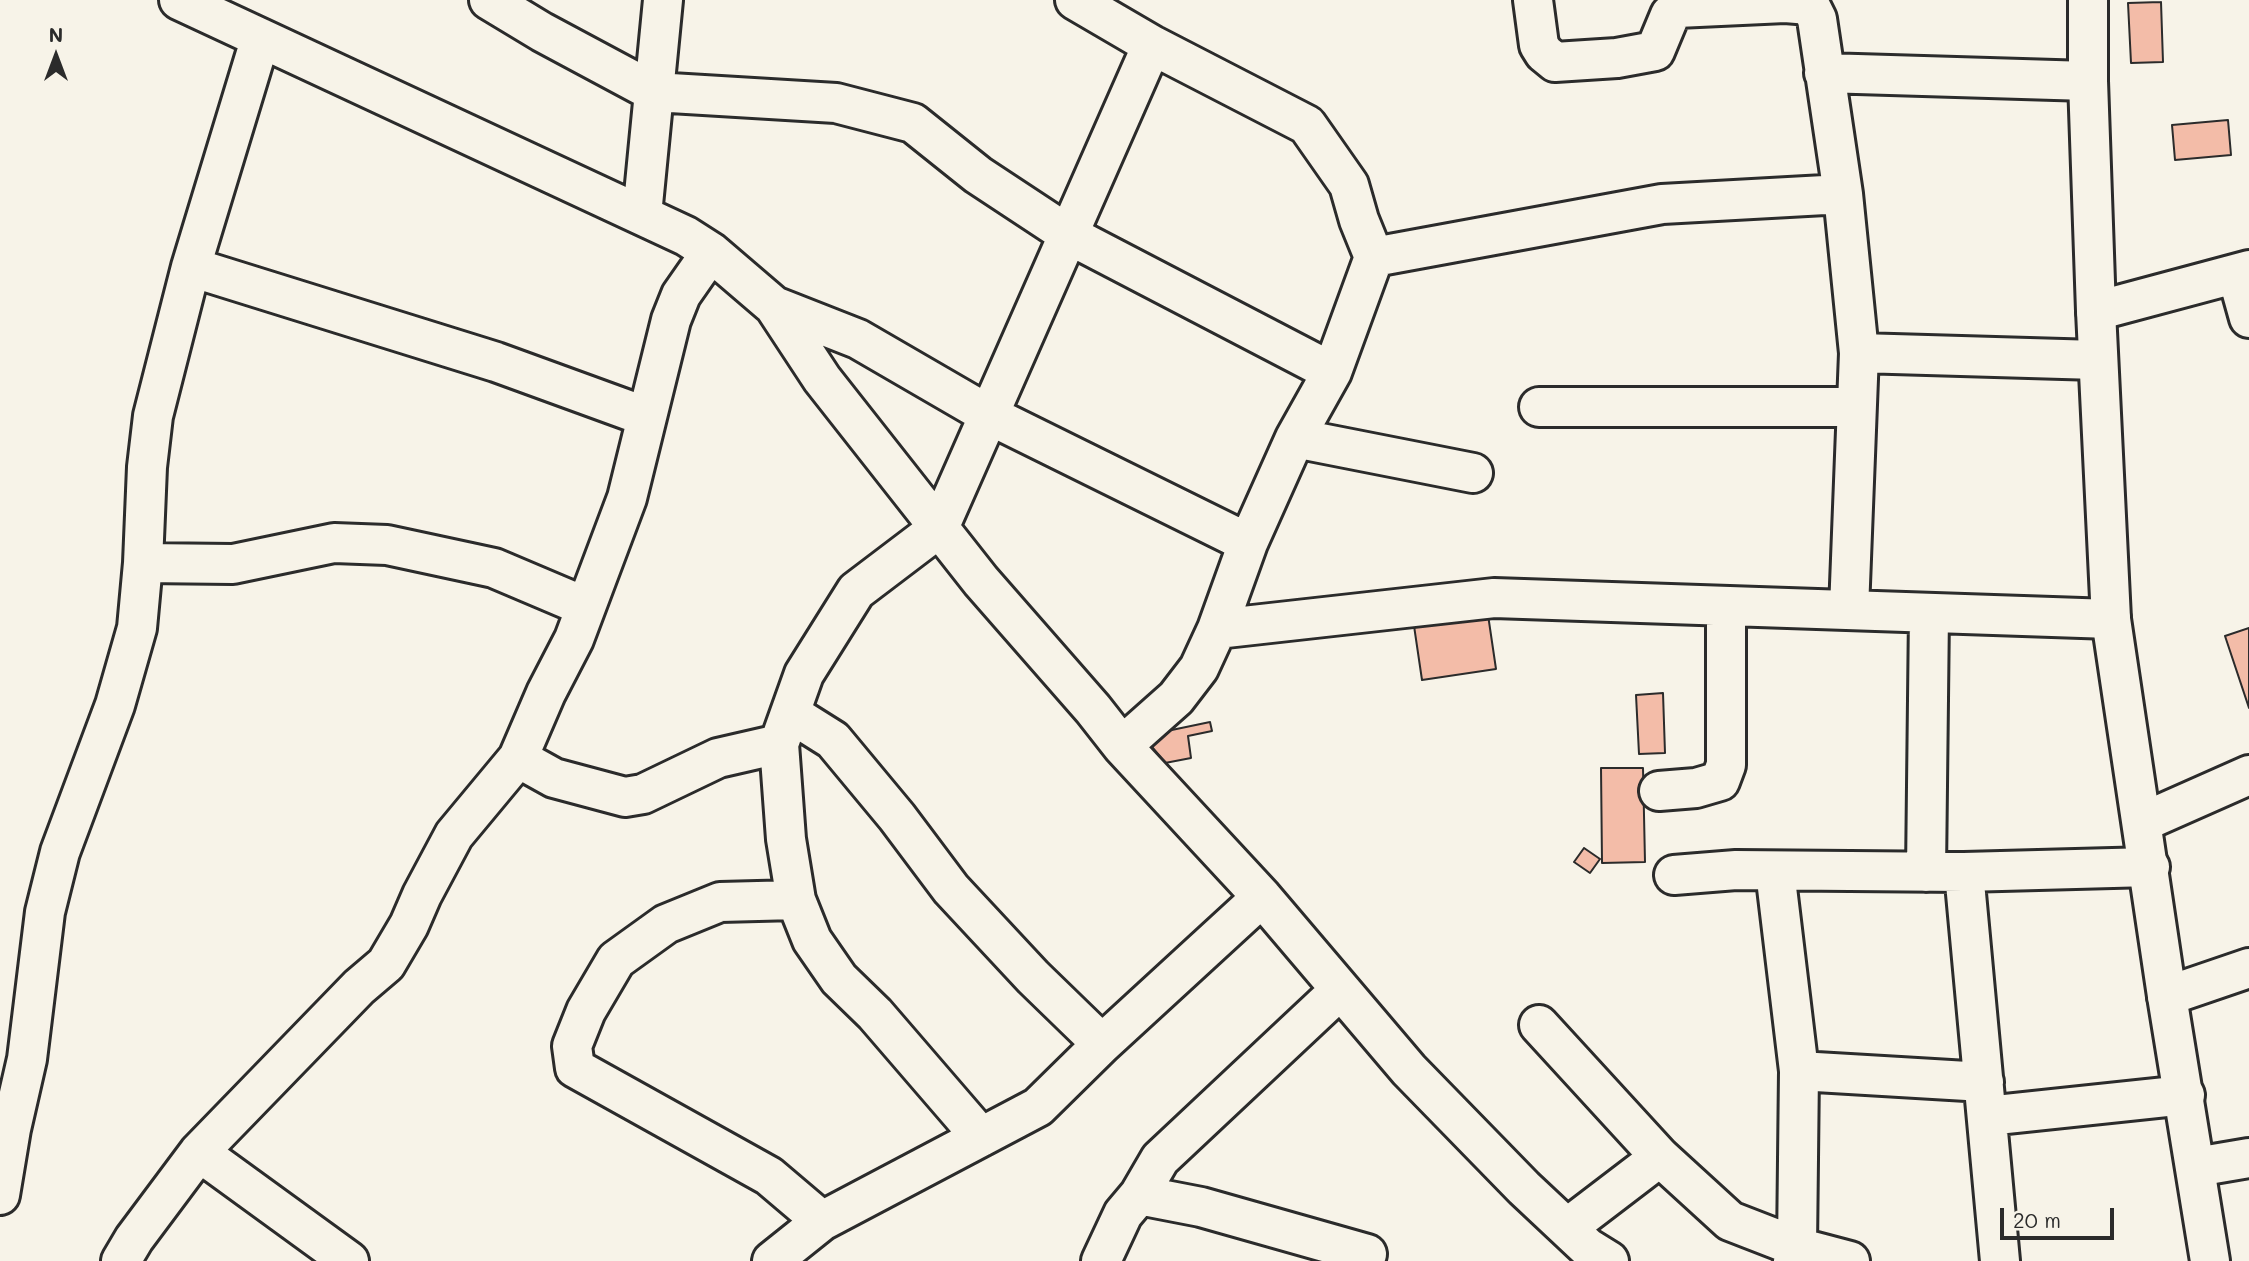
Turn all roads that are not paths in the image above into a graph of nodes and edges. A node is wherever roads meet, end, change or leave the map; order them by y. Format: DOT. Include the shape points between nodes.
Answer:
graph roads {
  1 [pos="489,0"];
  2 [pos="663,0"];
  3 [pos="1075,0"];
  4 [pos="1533,0"];
  5 [pos="2088,0"];
  6 [pos="186,2"];
  7 [pos="260,40"];
  8 [pos="1152,45"];
  9 [pos="1824,73"];
  10 [pos="2088,81"];
  11 [pos="654,92"];
  12 [pos="1843,194"];
  13 [pos="642,215"];
  14 [pos="1069,235"];
  15 [pos="710,252"];
  16 [pos="1374,257"];
  17 [pos="191,267"];
  18 [pos="2243,272"];
  19 [pos="774,306"];
  20 [pos="2095,311"];
  21 [pos="2249,318"];
  22 [pos="1859,353"];
  23 [pos="2097,360"];
  24 [pos="1332,372"];
  25 [pos="1539,407"];
  26 [pos="1856,407"];
  27 [pos="989,415"];
  28 [pos="647,417"];
  29 [pos="1295,438"];
  30 [pos="1473,473"];
  31 [pos="939,527"];
  32 [pos="1248,542"];
  33 [pos="143,563"];
  34 [pos="1726,606"];
  35 [pos="586,607"];
  36 [pos="1849,610"];
  37 [pos="1929,613"];
  38 [pos="2111,619"];
  39 [pos="1217,629"];
  40 [pos="784,729"];
  41 [pos="1122,747"];
  42 [pos="518,758"];
  43 [pos="2249,775"];
  44 [pos="1659,791"];
  45 [pos="2143,822"];
  46 [pos="2150,867"];
  47 [pos="1775,871"];
  48 [pos="1926,872"];
  49 [pos="1964,872"];
  50 [pos="1674,875"];
  51 [pos="1262,897"];
  52 [pos="796,900"];
  53 [pos="2249,968"];
  54 [pos="1340,990"];
  55 [pos="2167,996"];
  56 [pos="1539,1026"];
  57 [pos="1102,1044"];
  58 [pos="1798,1071"];
  59 [pos="2185,1095"];
  60 [pos="1986,1099"];
  61 [pos="981,1137"];
  62 [pos="199,1152"];
  63 [pos="1660,1157"];
  64 [pos="2249,1158"];
  65 [pos="2196,1167"];
  66 [pos="0,1195"];
  67 [pos="1139,1195"];
  68 [pos="822,1221"];
  69 [pos="1587,1250"];
  70 [pos="1367,1254"];
  71 [pos="1795,1254"];
  72 [pos="121,1261"];
  73 [pos="349,1261"];
  74 [pos="772,1261"];
  75 [pos="1101,1261"];
  76 [pos="1850,1261"];
  77 [pos="2000,1261"];
  78 [pos="2210,1261"];
  1 -- 11 [label="street"];
  2 -- 11 [label="street"];
  3 -- 8 [label="street"];
  4 -- 9 [label="street" via="1539,45 1555,62 1655,51 1677,8 1810,5 1817,19"];
  5 -- 10 [label="street"];
  6 -- 7 [label="street"];
  7 -- 13 [label="street"];
  7 -- 17 [label="street"];
  8 -- 14 [label="street"];
  8 -- 16 [label="street" via="1307,125 1349,185"];
  9 -- 10 [label="street"];
  9 -- 12 [label="street"];
  10 -- 20 [label="street"];
  11 -- 13 [label="street"];
  11 -- 14 [label="street" via="836,103 913,123 978,175"];
  12 -- 16 [label="street" via="1662,204"];
  12 -- 22 [label="street"];
  13 -- 15 [label="street"];
  14 -- 24 [label="street"];
  14 -- 27 [label="street"];
  15 -- 19 [label="street"];
  15 -- 28 [label="street" via="681,295 671,320"];
  16 -- 24 [label="street"];
  17 -- 28 [label="street" via="496,362"];
  17 -- 33 [label="street" via="153,416"];
  18 -- 20 [label="street"];
  18 -- 21 [label="street"];
  19 -- 27 [label="street" via="858,339"];
  19 -- 31 [label="street" via="822,379"];
  20 -- 23 [label="street"];
  22 -- 23 [label="street"];
  22 -- 26 [label="street"];
  23 -- 38 [label="street"];
  24 -- 29 [label="street"];
  25 -- 26 [label="street"];
  26 -- 36 [label="street"];
  27 -- 31 [label="street"];
  27 -- 32 [label="street"];
  28 -- 35 [label="street" via="626,498"];
  29 -- 30 [label="street"];
  29 -- 32 [label="street"];
  31 -- 40 [label="street" via="856,591 804,674"];
  31 -- 41 [label="street"];
  32 -- 39 [label="street"];
  33 -- 35 [label="street" via="233,564 334,542 387,545 495,568"];
  33 -- 66 [label="street" via="137,628 115,705 60,852 45,912 27,1059"];
  34 -- 36 [label="street"];
  34 -- 39 [label="street" via="1494,598"];
  34 -- 44 [label="street" via="1726,765 1720,781"];
  35 -- 42 [label="street"];
  36 -- 37 [label="street"];
  37 -- 38 [label="street"];
  37 -- 48 [label="street"];
  38 -- 45 [label="street"];
  39 -- 41 [label="street" via="1199,668 1176,698"];
  40 -- 42 [label="street" via="643,794 625,797 554,778"];
  40 -- 52 [label="street" via="786,839"];
  40 -- 57 [label="street" via="833,740 951,889"];
  41 -- 51 [label="street"];
  42 -- 62 [label="street" via="454,835 386,964"];
  43 -- 45 [label="street"];
  45 -- 46 [label="street"];
  46 -- 49 [label="street"];
  46 -- 55 [label="street"];
  47 -- 48 [label="street"];
  47 -- 50 [label="street"];
  47 -- 58 [label="street"];
  48 -- 49 [label="street"];
  49 -- 60 [label="street"];
  51 -- 54 [label="street"];
  51 -- 57 [label="street"];
  52 -- 61 [label="street" via="812,940 839,979"];
  52 -- 68 [label="street" via="720,902 666,924 616,960 572,1046 575,1068 769,1176"];
  53 -- 55 [label="street"];
  54 -- 67 [label="street" via="1160,1159"];
  54 -- 69 [label="street" via="1409,1070"];
  55 -- 59 [label="street"];
  56 -- 63 [label="street"];
  57 -- 61 [label="street" via="1038,1107"];
  58 -- 60 [label="street"];
  58 -- 71 [label="street"];
  59 -- 60 [label="street"];
  59 -- 65 [label="street"];
  60 -- 77 [label="street"];
  61 -- 68 [label="street"];
  62 -- 72 [label="street"];
  62 -- 73 [label="street"];
  63 -- 69 [label="street"];
  63 -- 71 [label="street" via="1730,1221"];
  64 -- 65 [label="street"];
  65 -- 78 [label="street"];
  67 -- 70 [label="street"];
  67 -- 75 [label="street" via="1123,1214"];
  68 -- 74 [label="street"];
  71 -- 76 [label="street"];
}
